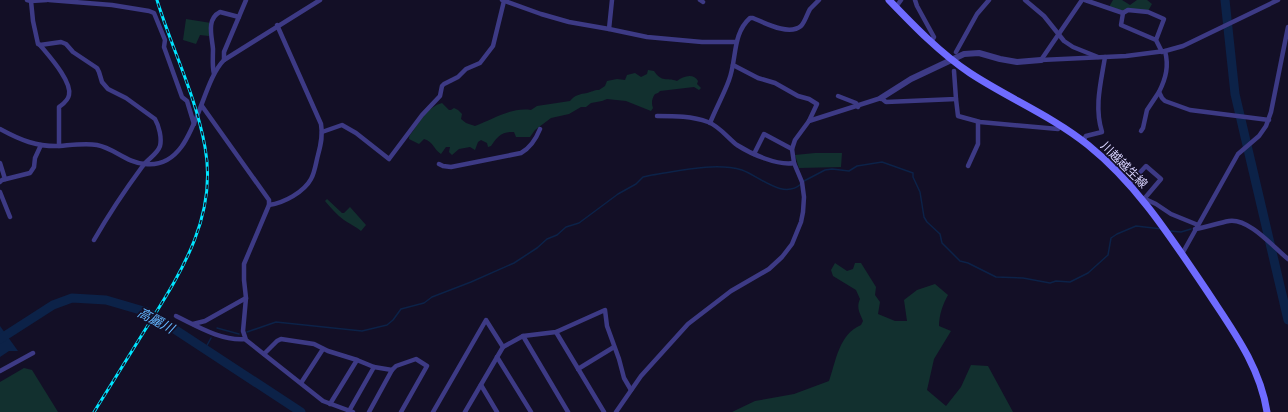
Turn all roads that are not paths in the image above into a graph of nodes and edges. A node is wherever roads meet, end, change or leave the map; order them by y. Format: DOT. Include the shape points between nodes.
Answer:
graph roads {
  1 [pos="48,0"];
  2 [pos="246,0"];
  3 [pos="502,0"];
  4 [pos="612,0"];
  5 [pos="819,0"];
  6 [pos="889,0"];
  7 [pos="901,0"];
  8 [pos="915,0"];
  9 [pos="989,0"];
  10 [pos="1025,0"];
  11 [pos="1082,0"];
  12 [pos="1085,0"];
  13 [pos="1278,0"];
  14 [pos="29,1"];
  15 [pos="318,1"];
  16 [pos="896,7"];
  17 [pos="1123,13"];
  18 [pos="239,17"];
  19 [pos="277,25"];
  20 [pos="1288,27"];
  21 [pos="609,29"];
  22 [pos="1058,34"];
  23 [pos="1156,40"];
  24 [pos="736,42"];
  25 [pos="931,42"];
  26 [pos="40,45"];
  27 [pos="1164,51"];
  28 [pos="956,52"];
  29 [pos="1098,57"];
  30 [pos="1105,57"];
  31 [pos="951,59"];
  32 [pos="224,60"];
  33 [pos="1041,60"];
  34 [pos="733,65"];
  35 [pos="954,71"];
  36 [pos="214,74"];
  37 [pos="1159,92"];
  38 [pos="838,96"];
  39 [pos="881,98"];
  40 [pos="956,99"];
  41 [pos="202,106"];
  42 [pos="858,107"];
  43 [pos="657,116"];
  44 [pos="1269,120"];
  45 [pos="809,122"];
  46 [pos="978,122"];
  47 [pos="710,123"];
  48 [pos="194,124"];
  49 [pos="1060,125"];
  50 [pos="0,129"];
  51 [pos="540,129"];
  52 [pos="1140,131"];
  53 [pos="322,132"];
  54 [pos="1083,141"];
  55 [pos="41,145"];
  56 [pos="59,146"];
  57 [pos="792,150"];
  58 [pos="754,154"];
  59 [pos="0,163"];
  60 [pos="144,164"];
  61 [pos="439,164"];
  62 [pos="794,164"];
  63 [pos="968,166"];
  64 [pos="5,179"];
  65 [pos="0,182"];
  66 [pos="1129,184"];
  67 [pos="0,192"];
  68 [pos="1142,198"];
  69 [pos="269,204"];
  70 [pos="10,217"];
  71 [pos="1197,227"];
  72 [pos="94,240"];
  73 [pos="1182,254"];
  74 [pos="1288,259"];
  75 [pos="246,298"];
  76 [pos="176,316"];
  77 [pos="193,324"];
  78 [pos="556,332"];
  79 [pos="523,336"];
  80 [pos="245,339"];
  81 [pos="503,347"];
  82 [pos="614,347"];
  83 [pos="323,349"];
  84 [pos="33,353"];
  85 [pos="264,354"];
  86 [pos="497,357"];
  87 [pos="357,360"];
  88 [pos="374,367"];
  89 [pos="578,369"];
  90 [pos="392,370"];
  91 [pos="0,371"];
  92 [pos="301,383"];
  93 [pos="481,385"];
  94 [pos="631,390"];
  95 [pos="330,404"];
  96 [pos="351,411"];
  97 [pos="369,412"];
  98 [pos="401,412"];
  99 [pos="434,412"];
  100 [pos="465,412"];
  101 [pos="497,412"];
  102 [pos="531,412"];
  103 [pos="568,412"];
  104 [pos="604,412"];
  105 [pos="616,412"];
  106 [pos="1267,412"];
  1 -- 14 [label="street"];
  1 -- 48 [label="street" via="112,5 154,13 182,97 187,101"];
  2 -- 18 [label="street"];
  3 -- 21 [label="street" via="555,18"];
  3 -- 53 [label="street" via="493,46 480,63 466,69 442,86 440,96 422,114 389,160 342,125"];
  4 -- 21 [label="street"];
  5 -- 24 [label="street" via="801,26 792,29 776,28 750,18"];
  6 -- 16 [label="main road, 川越越生線"];
  7 -- 16 [label="street"];
  8 -- 25 [label="street" via="934,37"];
  9 -- 28 [label="street" via="977,14"];
  10 -- 22 [label="street" via="1044,16"];
  11 -- 22 [label="street"];
  12 -- 17 [label="street"];
  13 -- 27 [label="street" via="1183,46"];
  14 -- 26 [label="street"];
  15 -- 19 [label="street"];
  16 -- 25 [label="main road, 川越越生線"];
  17 -- 23 [label="street" via="1121,25"];
  17 -- 23 [label="street" via="1128,10 1148,12 1164,20"];
  18 -- 32 [label="street" via="224,52"];
  18 -- 36 [label="street" via="220,12 212,21 210,28"];
  19 -- 32 [label="street"];
  19 -- 53 [label="street" via="321,124"];
  20 -- 44 [label="street"];
  21 -- 24 [label="street" via="648,37"];
  22 -- 29 [label="street" via="1073,47"];
  22 -- 33 [label="street"];
  23 -- 27 [label="street"];
  24 -- 34 [label="street"];
  25 -- 31 [label="main road, 川越越生線"];
  26 -- 56 [label="street" via="64,77 69,89 69,96 59,107"];
  26 -- 60 [label="street" via="61,42 66,44 73,52 97,68 102,82 108,89 126,98 155,119 159,129 160,145 156,153"];
  27 -- 30 [label="street"];
  27 -- 37 [label="street" via="1168,62"];
  29 -- 30 [label="street"];
  29 -- 33 [label="street"];
  30 -- 54 [label="street" via="1098,95 1102,132 1086,136"];
  31 -- 33 [label="street" via="979,53 1017,62"];
  31 -- 39 [label="street" via="906,81"];
  31 -- 49 [label="main road, 川越越生線"];
  32 -- 36 [label="street"];
  34 -- 45 [label="street" via="817,104"];
  34 -- 47 [label="street" via="729,81"];
  35 -- 40 [label="street"];
  36 -- 41 [label="street"];
  37 -- 44 [label="street" via="1166,101 1190,110"];
  37 -- 52 [label="street" via="1147,110 1144,128"];
  38 -- 42 [label="street" via="856,103"];
  39 -- 40 [label="street" via="886,102"];
  39 -- 42 [label="street"];
  40 -- 46 [label="street" via="958,116"];
  41 -- 48 [label="street"];
  41 -- 69 [label="street" via="267,196"];
  42 -- 45 [label="street"];
  43 -- 47 [label="street" via="681,116"];
  44 -- 71 [label="street" via="1264,130 1234,160"];
  45 -- 57 [label="street" via="795,140"];
  46 -- 49 [label="street" via="1058,130"];
  46 -- 63 [label="street" via="978,144"];
  47 -- 58 [label="street"];
  48 -- 60 [label="street" via="174,155 164,161"];
  49 -- 54 [label="main road, 川越越生線"];
  50 -- 55 [label="street" via="21,140"];
  51 -- 61 [label="street" via="527,150 451,168"];
  53 -- 69 [label="street" via="311,180 297,194 275,204"];
  54 -- 66 [label="main road, 川越越生線"];
  55 -- 56 [label="street"];
  55 -- 64 [label="street" via="32,171"];
  56 -- 60 [label="street" via="98,145"];
  57 -- 58 [label="street" via="764,134"];
  57 -- 62 [label="street"];
  58 -- 62 [label="street" via="785,164"];
  59 -- 64 [label="street"];
  60 -- 72 [label="street"];
  62 -- 94 [label="street" via="802,182 804,197 801,222 792,244 769,269 730,291 688,324"];
  64 -- 65 [label="street"];
  66 -- 68 [label="main road, 川越越生線"];
  66 -- 68 [label="street" via="1146,166 1161,179"];
  67 -- 70 [label="street"];
  68 -- 71 [label="street"];
  68 -- 73 [label="main road, 川越越生線"];
  69 -- 75 [label="street" via="244,264"];
  71 -- 73 [label="street"];
  71 -- 74 [label="street" via="1230,221 1246,224"];
  73 -- 106 [label="main road, 川越越生線" via="1246,350 1259,378"];
  75 -- 77 [label="street" via="205,321"];
  75 -- 80 [label="street" via="243,326"];
  76 -- 77 [label="street"];
  77 -- 80 [label="street" via="226,337"];
  78 -- 79 [label="street"];
  78 -- 82 [label="street" via="605,310"];
  78 -- 89 [label="street"];
  79 -- 81 [label="street"];
  79 -- 103 [label="street"];
  80 -- 85 [label="street"];
  81 -- 86 [label="street"];
  81 -- 99 [label="street" via="486,320"];
  82 -- 89 [label="street"];
  82 -- 94 [label="street" via="620,359 624,378"];
  83 -- 85 [label="street" via="314,344 281,339"];
  83 -- 87 [label="street"];
  83 -- 92 [label="street"];
  84 -- 91 [label="street"];
  85 -- 92 [label="street"];
  86 -- 93 [label="street"];
  86 -- 102 [label="street"];
  87 -- 88 [label="street"];
  87 -- 95 [label="street"];
  88 -- 90 [label="street"];
  88 -- 96 [label="street"];
  89 -- 104 [label="street"];
  90 -- 97 [label="street"];
  90 -- 98 [label="street" via="416,359 427,366"];
  92 -- 95 [label="street"];
  93 -- 100 [label="street"];
  93 -- 101 [label="street"];
  94 -- 105 [label="street"];
  95 -- 96 [label="street"];
}
